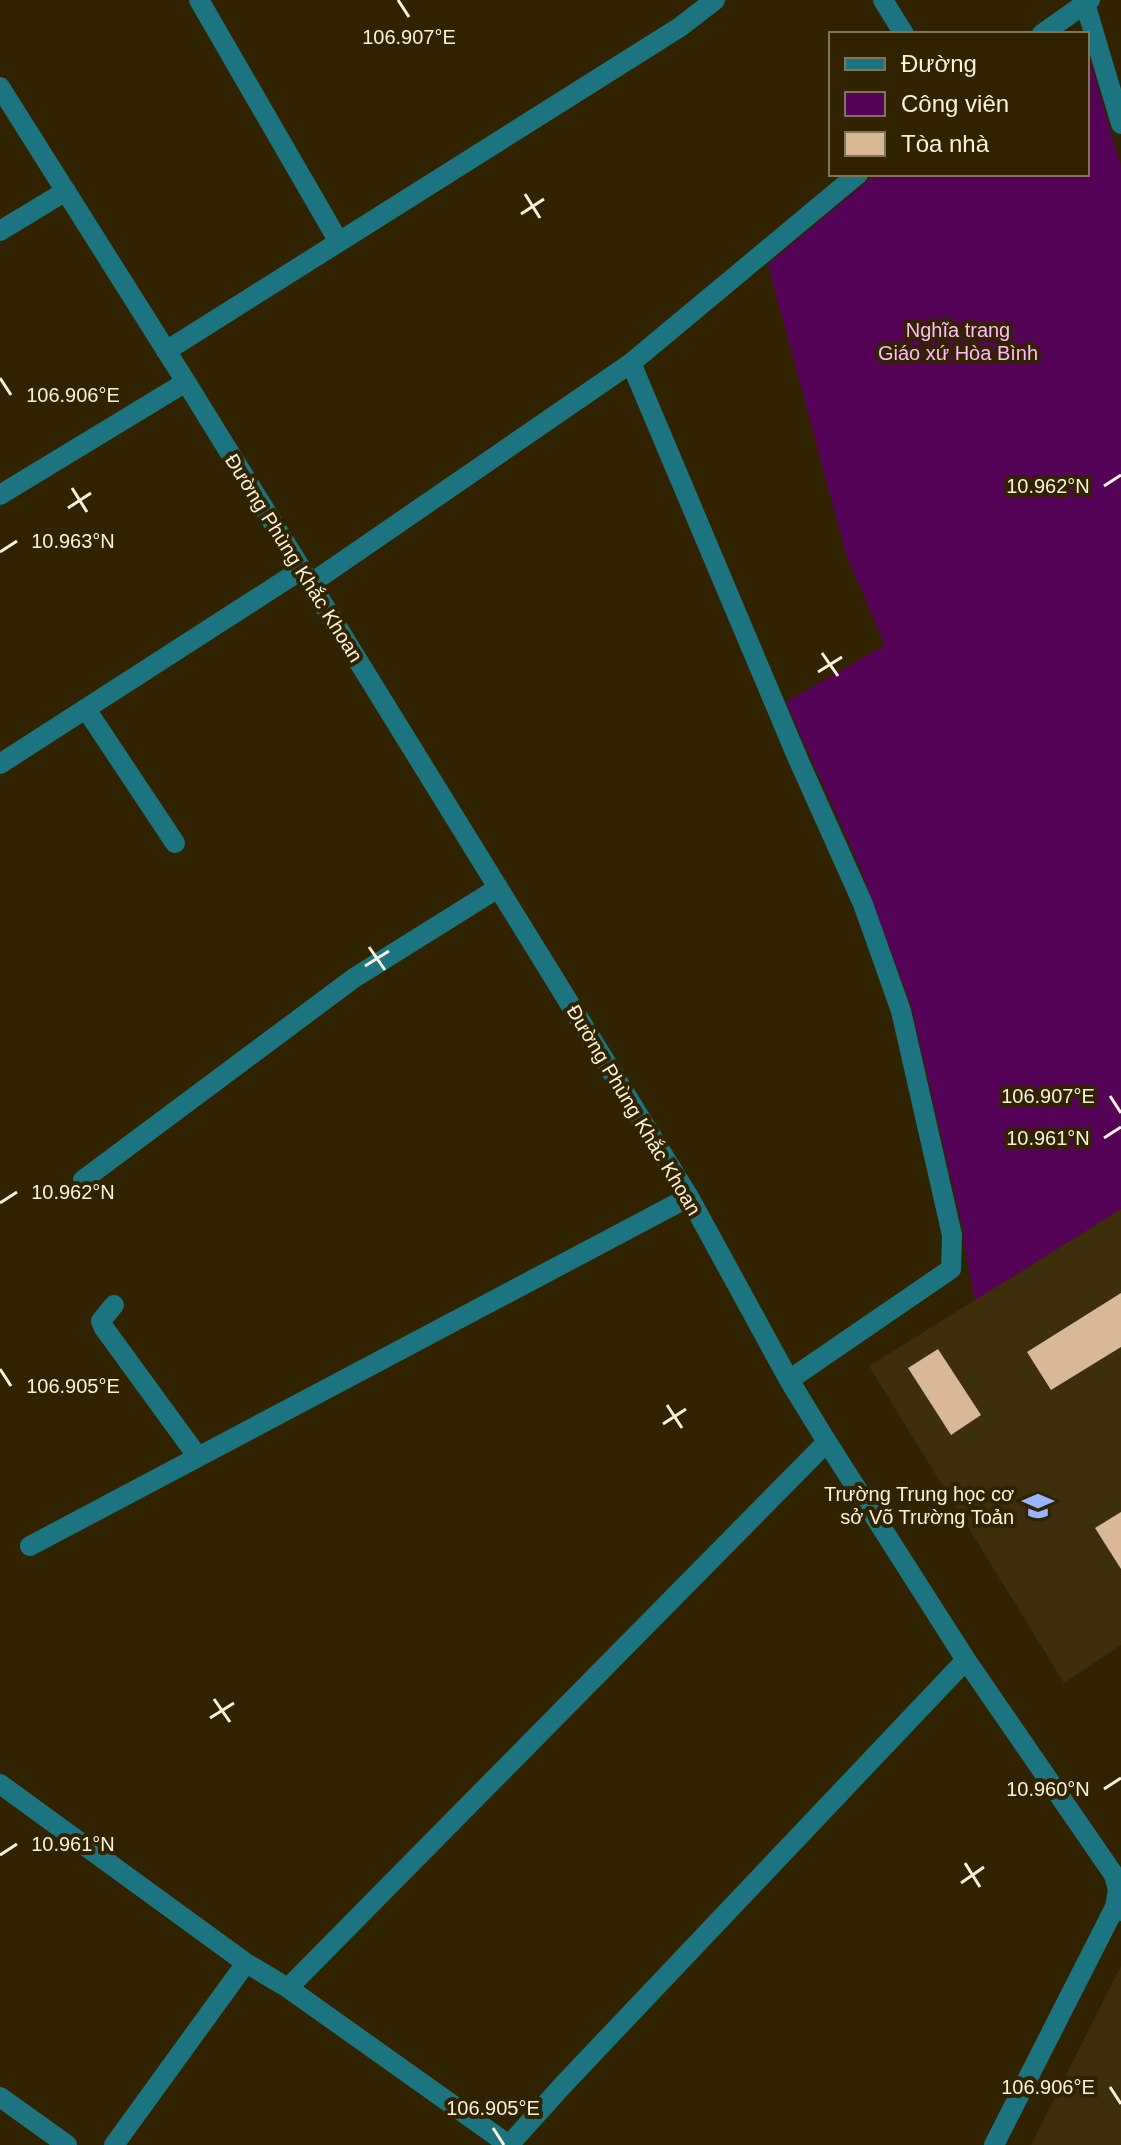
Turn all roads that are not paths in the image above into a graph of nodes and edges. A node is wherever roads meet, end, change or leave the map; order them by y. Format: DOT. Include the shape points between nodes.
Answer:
graph roads {
  1 [pos="199,0"];
  2 [pos="715,0"];
  3 [pos="883,0"];
  4 [pos="1088,2"];
  5 [pos="903,32"];
  6 [pos="1045,32"];
  7 [pos="0,87"];
  8 [pos="1121,124"];
  9 [pos="856,176"];
  10 [pos="66,191"];
  11 [pos="0,231"];
  12 [pos="339,242"];
  13 [pos="166,351"];
  14 [pos="631,363"];
  15 [pos="186,382"];
  16 [pos="0,495"];
  17 [pos="305,577"];
  18 [pos="86,709"];
  19 [pos="0,764"];
  20 [pos="175,843"];
  21 [pos="498,888"];
  22 [pos="83,1180"];
  23 [pos="689,1197"];
  24 [pos="114,1305"];
  25 [pos="789,1380"];
  26 [pos="827,1442"];
  27 [pos="198,1457"];
  28 [pos="30,1546"];
  29 [pos="966,1660"];
  30 [pos="0,1784"];
  31 [pos="1118,1909"];
  32 [pos="246,1963"];
  33 [pos="288,1988"];
  34 [pos="0,2097"];
  35 [pos="67,2145"];
  36 [pos="114,2145"];
  37 [pos="509,2145"];
  38 [pos="994,2145"];
  1 -- 12 [label="street"];
  2 -- 12 [label="street"];
  3 -- 5 [label="street"];
  4 -- 6 [label="street"];
  4 -- 8 [label="street"];
  7 -- 10 [label="street, Đường Phùng Khắc Khoan"];
  9 -- 14 [label="street"];
  10 -- 11 [label="street"];
  10 -- 13 [label="street, Đường Phùng Khắc Khoan"];
  12 -- 13 [label="street"];
  13 -- 15 [label="street, Đường Phùng Khắc Khoan"];
  14 -- 17 [label="street"];
  14 -- 25 [label="street" via="863,904 901,1011 952,1235 951,1269"];
  15 -- 16 [label="street"];
  15 -- 17 [label="street, Đường Phùng Khắc Khoan"];
  17 -- 18 [label="street"];
  17 -- 21 [label="street, Đường Phùng Khắc Khoan"];
  18 -- 19 [label="street"];
  18 -- 20 [label="street"];
  21 -- 22 [label="street" via="354,978"];
  21 -- 23 [label="street, Đường Phùng Khắc Khoan"];
  23 -- 25 [label="street, Đường Phùng Khắc Khoan"];
  23 -- 27 [label="street"];
  24 -- 27 [label="street" via="101,1321 104,1328"];
  25 -- 26 [label="street, Đường Phùng Khắc Khoan"];
  26 -- 29 [label="street, Đường Phùng Khắc Khoan"];
  26 -- 33 [label="street"];
  27 -- 28 [label="street"];
  29 -- 31 [label="street, Đường Phùng Khắc Khoan" via="1114,1875"];
  29 -- 37 [label="street"];
  30 -- 32 [label="street"];
  31 -- 38 [label="street, Đường Phùng Khắc Khoan"];
  32 -- 33 [label="street"];
  32 -- 36 [label="street"];
  33 -- 37 [label="street"];
  34 -- 35 [label="street"];
}
